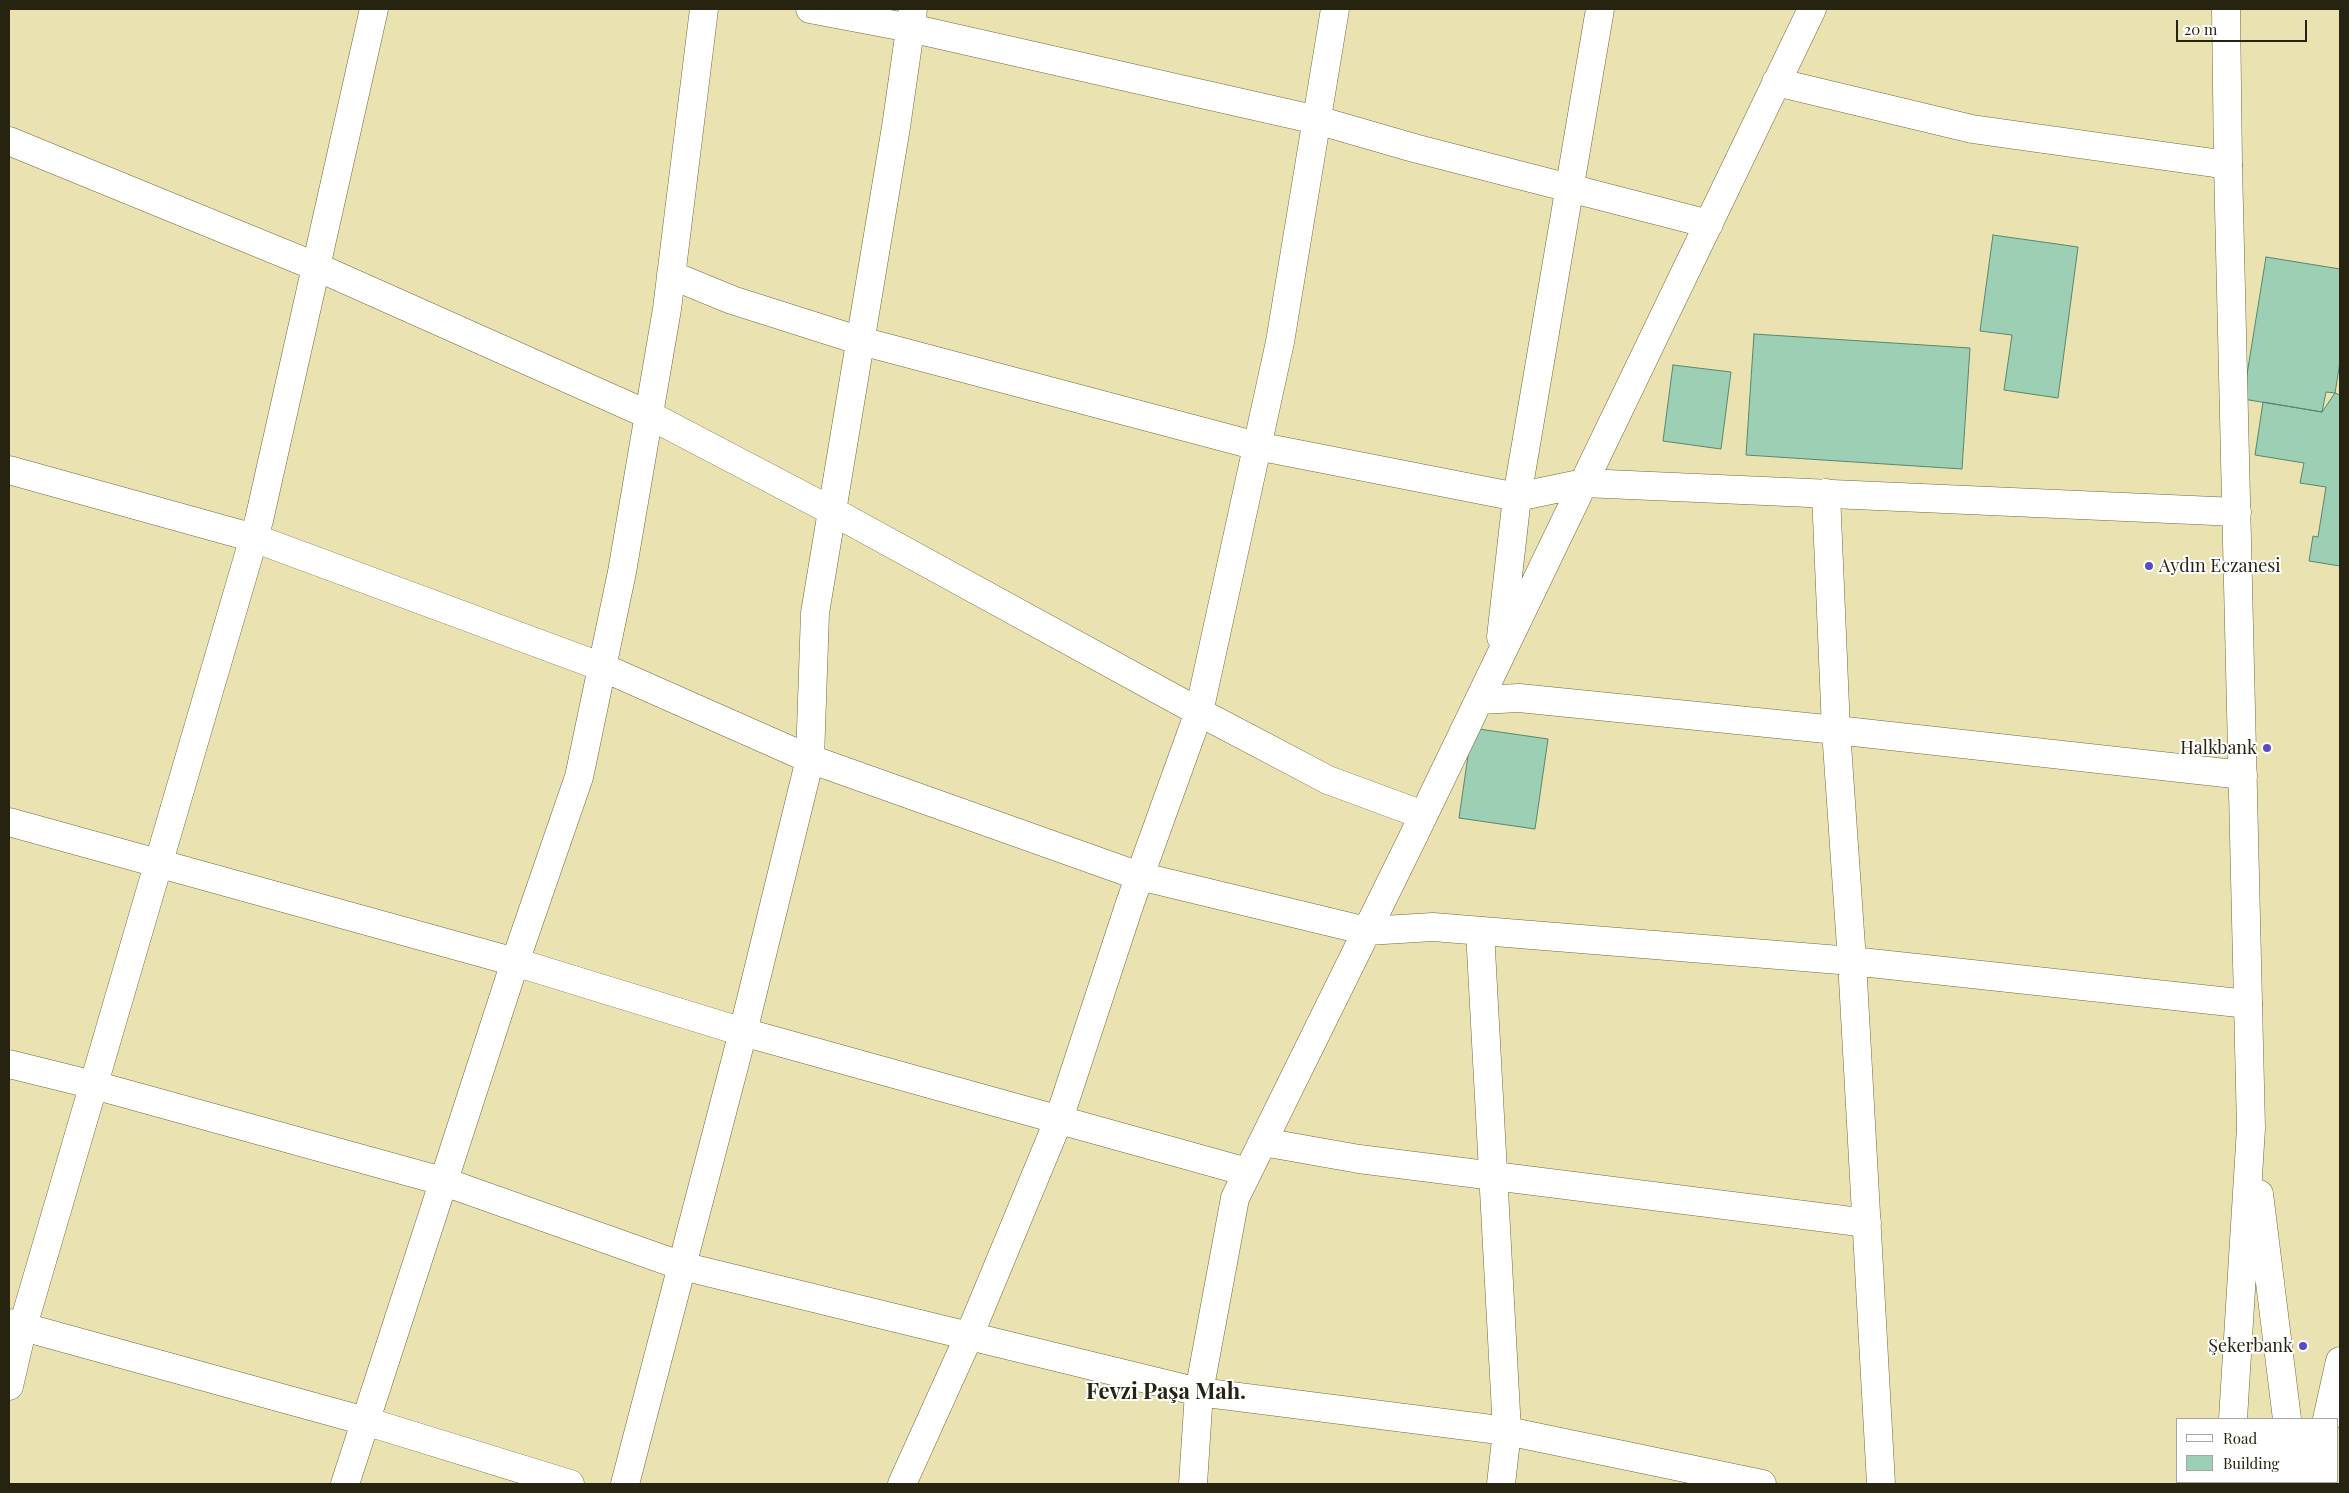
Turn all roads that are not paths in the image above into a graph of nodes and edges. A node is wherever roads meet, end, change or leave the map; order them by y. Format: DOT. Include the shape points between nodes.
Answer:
graph roads {
  1 [pos="374,9"];
  2 [pos="704,9"];
  3 [pos="810,9"];
  4 [pos="1335,9"];
  5 [pos="1600,9"];
  6 [pos="1812,9"];
  7 [pos="2226,9"];
  8 [pos="912,18"];
  9 [pos="1776,82"];
  10 [pos="1317,120"];
  11 [pos="9,141"];
  12 [pos="2228,166"];
  13 [pos="1570,188"];
  14 [pos="1709,224"];
  15 [pos="317,267"];
  16 [pos="671,276"];
  17 [pos="861,341"];
  18 [pos="649,414"];
  19 [pos="1257,446"];
  20 [pos="9,470"];
  21 [pos="1584,483"];
  22 [pos="1826,494"];
  23 [pos="1517,497"];
  24 [pos="832,511"];
  25 [pos="2237,512"];
  26 [pos="254,538"];
  27 [pos="1499,659"];
  28 [pos="602,666"];
  29 [pos="1479,700"];
  30 [pos="1198,712"];
  31 [pos="1836,730"];
  32 [pos="810,759"];
  33 [pos="2243,775"];
  34 [pos="1423,815"];
  35 [pos="9,822"];
  36 [pos="158,864"];
  37 [pos="1139,876"];
  38 [pos="1367,931"];
  39 [pos="1480,931"];
  40 [pos="1852,960"];
  41 [pos="515,962"];
  42 [pos="2248,1004"];
  43 [pos="743,1032"];
  44 [pos="9,1064"];
  45 [pos="94,1085"];
  46 [pos="1059,1119"];
  47 [pos="2251,1128"];
  48 [pos="1263,1142"];
  49 [pos="1247,1172"];
  50 [pos="1493,1176"];
  51 [pos="442,1181"];
  52 [pos="1867,1223"];
  53 [pos="682,1266"];
  54 [pos="16,1325"];
  55 [pos="969,1336"];
  56 [pos="2340,1361"];
  57 [pos="9,1386"];
  58 [pos="1199,1392"];
  59 [pos="2233,1418"];
  60 [pos="2287,1418"];
  61 [pos="2327,1418"];
  62 [pos="365,1421"];
  63 [pos="1507,1431"];
  64 [pos="1674,1475"];
  65 [pos="345,1484"];
  66 [pos="570,1484"];
  67 [pos="625,1484"];
  68 [pos="902,1484"];
  69 [pos="1193,1484"];
  70 [pos="1501,1484"];
  71 [pos="1762,1484"];
  72 [pos="1881,1484"];
  1 -- 15 [label="street"];
  2 -- 16 [label="street"];
  3 -- 8 [label="street"];
  4 -- 10 [label="street"];
  5 -- 13 [label="street"];
  6 -- 9 [label="street"];
  7 -- 12 [label="street"];
  8 -- 10 [label="street"];
  8 -- 17 [label="street"];
  9 -- 12 [label="street" via="1972,130"];
  9 -- 14 [label="street"];
  10 -- 13 [label="street"];
  10 -- 19 [label="street" via="1280,342"];
  11 -- 15 [label="street"];
  12 -- 25 [label="street"];
  13 -- 14 [label="street"];
  13 -- 23 [label="street"];
  14 -- 21 [label="street"];
  15 -- 18 [label="street"];
  15 -- 26 [label="street"];
  16 -- 17 [label="street" via="732,300"];
  16 -- 18 [label="street"];
  17 -- 19 [label="street"];
  17 -- 24 [label="street"];
  18 -- 24 [label="street"];
  18 -- 28 [label="street"];
  19 -- 23 [label="street"];
  19 -- 30 [label="street"];
  20 -- 26 [label="street"];
  21 -- 22 [label="street"];
  21 -- 23 [label="street"];
  21 -- 27 [label="street"];
  22 -- 25 [label="street"];
  22 -- 31 [label="street"];
  23 -- 27 [label="street"];
  24 -- 30 [label="street"];
  24 -- 32 [label="street" via="815,613"];
  25 -- 33 [label="street"];
  26 -- 28 [label="street"];
  26 -- 36 [label="street"];
  27 -- 29 [label="street"];
  28 -- 32 [label="street"];
  28 -- 41 [label="street" via="579,777"];
  29 -- 31 [label="street" via="1519,698"];
  29 -- 34 [label="street"];
  30 -- 34 [label="street" via="1328,780"];
  30 -- 37 [label="street"];
  31 -- 33 [label="street"];
  31 -- 40 [label="street"];
  32 -- 37 [label="street"];
  32 -- 43 [label="street"];
  33 -- 42 [label="street"];
  34 -- 38 [label="street"];
  35 -- 36 [label="street"];
  36 -- 41 [label="street"];
  36 -- 45 [label="street"];
  37 -- 38 [label="street"];
  37 -- 46 [label="street"];
  38 -- 39 [label="street" via="1433,927"];
  38 -- 48 [label="street"];
  39 -- 40 [label="street"];
  39 -- 50 [label="street"];
  40 -- 42 [label="street"];
  40 -- 52 [label="street"];
  41 -- 43 [label="street"];
  41 -- 51 [label="street"];
  42 -- 47 [label="street"];
  43 -- 46 [label="street"];
  43 -- 53 [label="street"];
  44 -- 45 [label="street"];
  45 -- 51 [label="street"];
  45 -- 54 [label="street"];
  46 -- 49 [label="street"];
  46 -- 55 [label="street"];
  47 -- 59 [label="street"];
  47 -- 60 [label="street"];
  48 -- 49 [label="street"];
  48 -- 50 [label="street" via="1360,1159"];
  49 -- 58 [label="street" via="1235,1198"];
  50 -- 52 [label="street"];
  50 -- 63 [label="street"];
  51 -- 53 [label="street"];
  51 -- 62 [label="street"];
  52 -- 72 [label="street"];
  53 -- 55 [label="street"];
  53 -- 67 [label="street"];
  54 -- 57 [label="street"];
  54 -- 62 [label="street"];
  55 -- 58 [label="street"];
  55 -- 68 [label="street"];
  56 -- 61 [label="street"];
  58 -- 63 [label="street"];
  58 -- 69 [label="street"];
  62 -- 65 [label="street"];
  62 -- 66 [label="street"];
  63 -- 64 [label="street"];
  63 -- 70 [label="street"];
  64 -- 71 [label="street"];
}
